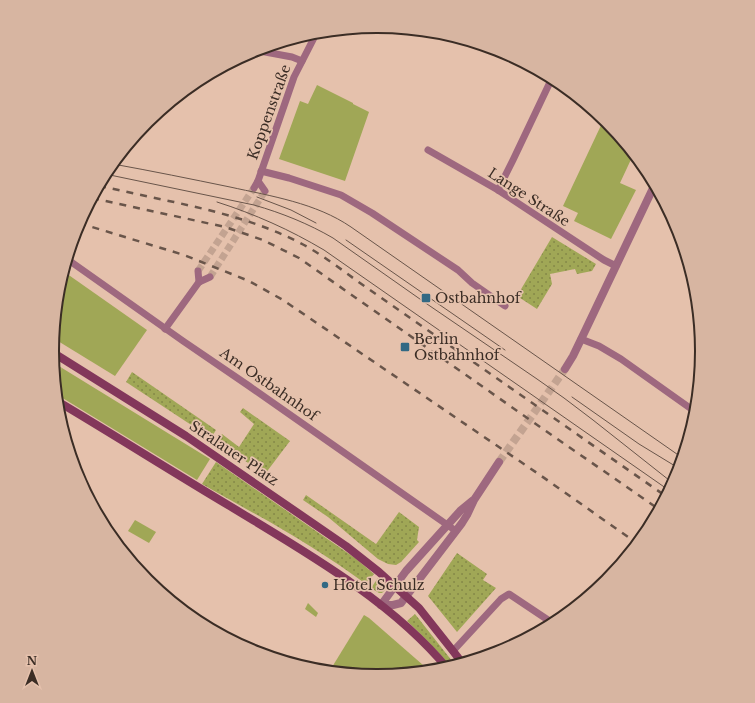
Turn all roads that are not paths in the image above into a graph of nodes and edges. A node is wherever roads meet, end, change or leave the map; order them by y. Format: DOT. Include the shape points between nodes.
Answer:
graph roads {
  1 [pos="312,40"];
  2 [pos="268,53"];
  3 [pos="302,61"];
  4 [pos="549,84"];
  5 [pos="428,150"];
  6 [pos="261,171"];
  7 [pos="258,181"];
  8 [pos="254,188"];
  9 [pos="498,190"];
  10 [pos="652,190"];
  11 [pos="265,191"];
  12 [pos="72,263"];
  13 [pos="616,266"];
  14 [pos="198,271"];
  15 [pos="210,277"];
  16 [pos="199,282"];
  17 [pos="505,306"];
  18 [pos="165,329"];
  19 [pos="581,339"];
  20 [pos="59,356"];
  21 [pos="565,368"];
  22 [pos="64,405"];
  23 [pos="691,409"];
  24 [pos="499,462"];
  25 [pos="474,500"];
  26 [pos="448,526"];
  27 [pos="456,531"];
  28 [pos="395,586"];
  29 [pos="407,596"];
  30 [pos="381,605"];
  31 [pos="548,620"];
  32 [pos="454,651"];
  33 [pos="460,659"];
  34 [pos="443,663"];
  1 -- 3 [label="street, Koppenstraße"];
  2 -- 3 [label="street"];
  3 -- 6 [label="street, Koppenstraße"];
  4 -- 9 [label="street"];
  5 -- 9 [label="street, Lange Straße"];
  6 -- 7 [label="street, Koppenstraße"];
  6 -- 17 [label="street" via="341,195 458,270"];
  7 -- 8 [label="street, Koppenstraße"];
  7 -- 11 [label="street, Koppenstraße"];
  9 -- 13 [label="street, Lange Straße"];
  10 -- 13 [label="street"];
  12 -- 18 [label="street, Am Ostbahnhof"];
  13 -- 19 [label="street"];
  14 -- 16 [label="street"];
  15 -- 16 [label="street"];
  16 -- 18 [label="street"];
  18 -- 26 [label="street, Am Ostbahnhof"];
  19 -- 21 [label="street"];
  19 -- 23 [label="street" via="621,359"];
  20 -- 28 [label="main road, Stralauer Platz" via="210,453 346,546"];
  22 -- 30 [label="main road" via="321,562"];
  24 -- 25 [label="street"];
  25 -- 26 [label="street" via="461,510"];
  25 -- 27 [label="street"];
  26 -- 27 [label="street, Am Ostbahnhof"];
  26 -- 28 [label="street"];
  27 -- 29 [label="street"];
  28 -- 29 [label="main road, Stralauer Platz"];
  28 -- 30 [label="street"];
  29 -- 30 [label="street" via="401,603"];
  29 -- 32 [label="main road, Stralauer Platz"];
  30 -- 34 [label="main road" via="419,637"];
  31 -- 32 [label="street" via="510,594 501,599"];
  32 -- 33 [label="main road, Stralauer Platz"];
}
